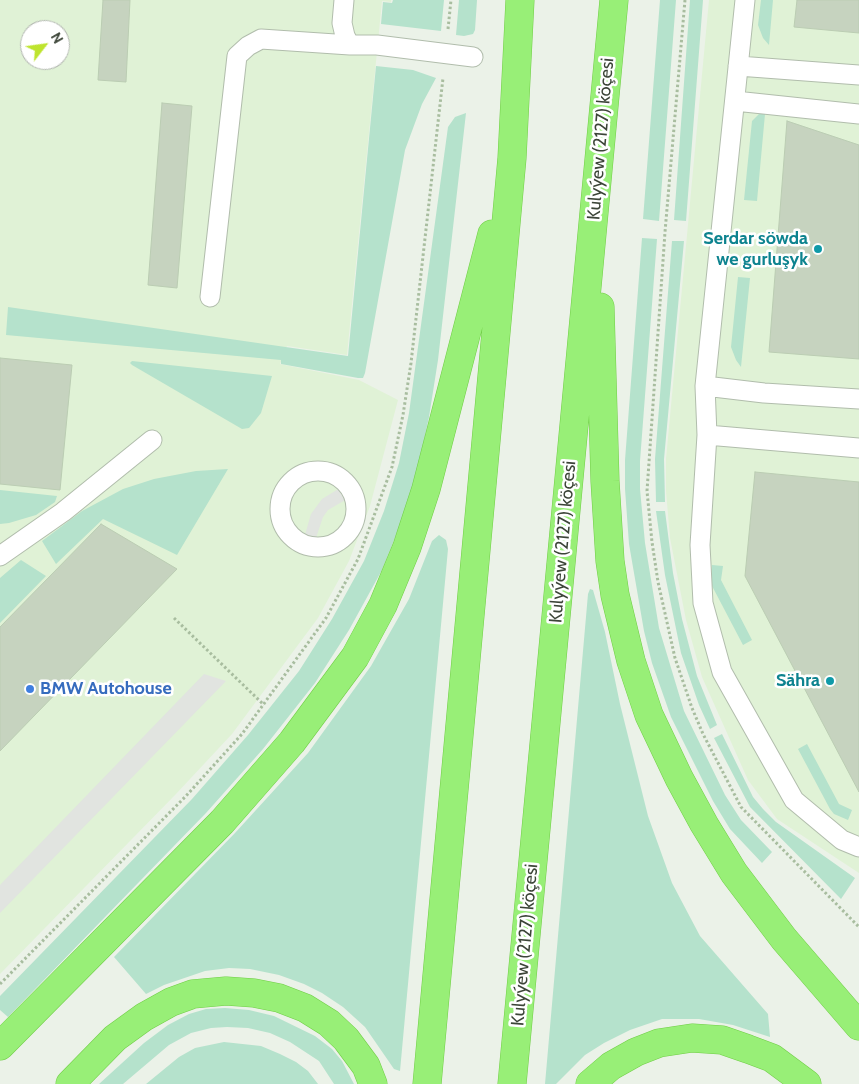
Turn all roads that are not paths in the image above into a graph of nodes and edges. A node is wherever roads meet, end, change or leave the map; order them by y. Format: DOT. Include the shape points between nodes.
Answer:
graph roads {
  1 [pos="344,0"];
  2 [pos="520,0"];
  3 [pos="614,0"];
  4 [pos="745,0"];
  5 [pos="350,45"];
  6 [pos="473,57"];
  7 [pos="738,66"];
  8 [pos="859,75"];
  9 [pos="735,101"];
  10 [pos="859,114"];
  11 [pos="512,158"];
  12 [pos="596,188"];
  13 [pos="210,297"];
  14 [pos="705,386"];
  15 [pos="859,399"];
  16 [pos="707,435"];
  17 [pos="152,440"];
  18 [pos="859,448"];
  19 [pos="296,540"];
  20 [pos="0,556"];
  21 [pos="859,847"];
  22 [pos="859,1026"];
  23 [pos="0,1046"];
  24 [pos="70,1084"];
  25 [pos="372,1084"];
  26 [pos="427,1084"];
  27 [pos="512,1084"];
  28 [pos="590,1084"];
  29 [pos="807,1084"];
  1 -- 5 [label="lane" via="342,23"];
  2 -- 11 [label="highway"];
  3 -- 12 [label="highway, Kulyýew (2127) köçesi"];
  4 -- 7 [label="lane"];
  5 -- 6 [label="lane" via="377,45"];
  5 -- 13 [label="lane" via="261,39 237,56"];
  7 -- 8 [label="lane"];
  7 -- 9 [label="lane"];
  9 -- 10 [label="lane"];
  9 -- 14 [label="lane"];
  11 -- 23 [label="highway" via="426,489 384,605 355,657 292,742 222,822"];
  11 -- 26 [label="highway"];
  12 -- 22 [label="highway" via="604,471 610,562 631,661 649,715 679,778 734,874 784,939"];
  12 -- 27 [label="highway, Kulyýew (2127) köçesi"];
  14 -- 15 [label="lane"];
  14 -- 16 [label="lane"];
  16 -- 18 [label="lane"];
  16 -- 21 [label="lane" via="700,545 702,603 722,672 794,800 842,840"];
  17 -- 20 [label="lane" via="63,512"];
  19 -- 19 [label="lane" via="319,548 341,540 350,531 355,521 356,503 349,486 341,478 318,470 300,475 287,486 280,509 284,526"];
  24 -- 25 [label="highway" via="115,1038 164,1006 193,994 226,991 279,998 329,1022 366,1066"];
  28 -- 29 [label="highway" via="611,1066 636,1052 659,1043 692,1038 722,1040 772,1058"];
}
